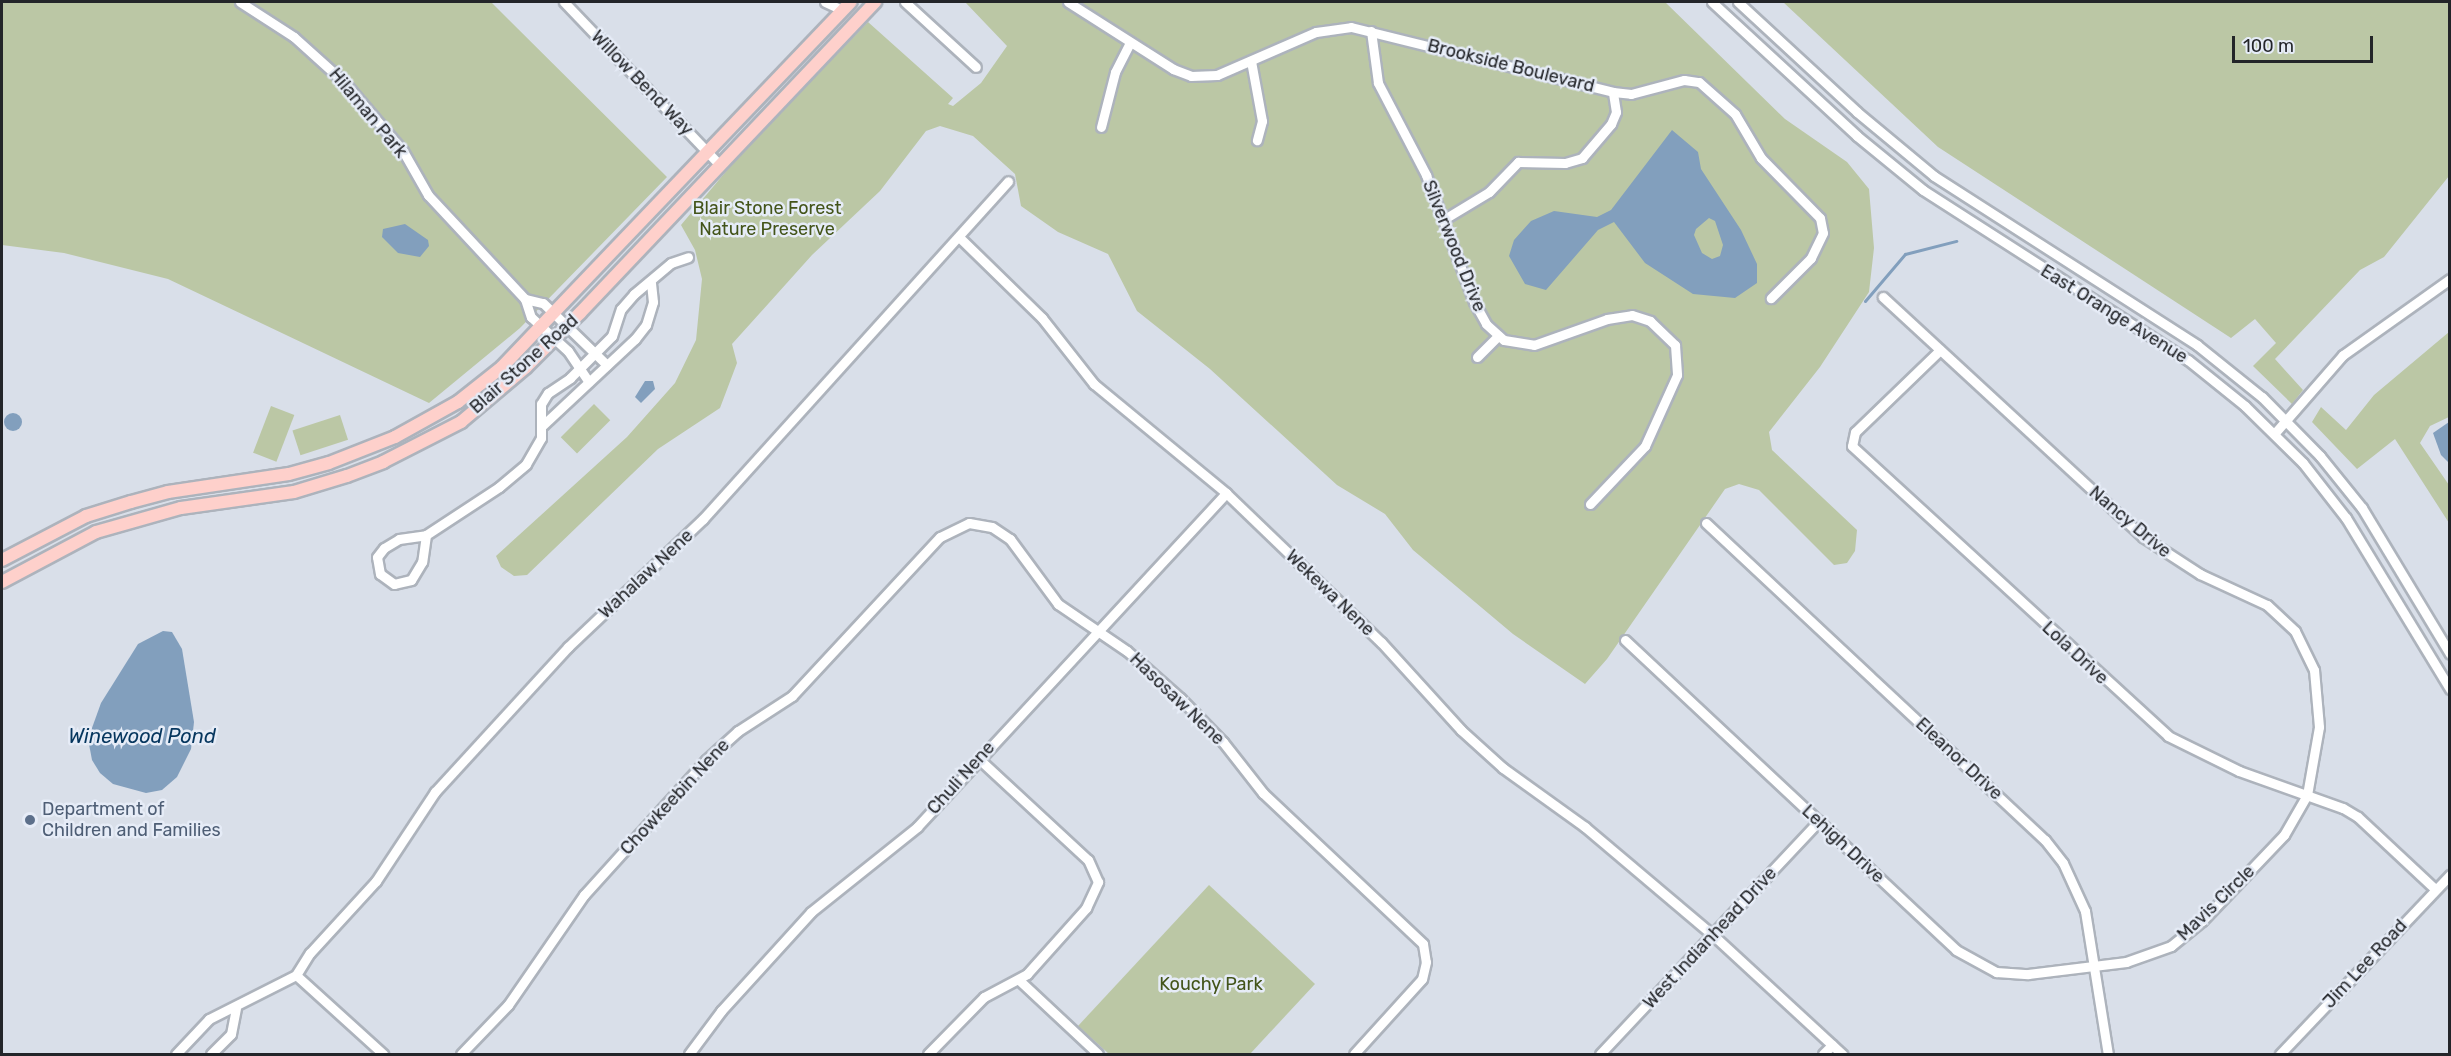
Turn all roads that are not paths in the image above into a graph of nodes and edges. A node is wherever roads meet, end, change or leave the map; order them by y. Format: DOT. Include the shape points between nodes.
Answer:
graph roads {
  1 [pos="240,2"];
  2 [pos="564,2"];
  3 [pos="875,2"];
  4 [pos="905,2"];
  5 [pos="1068,2"];
  6 [pos="1712,2"];
  7 [pos="1738,2"];
  8 [pos="826,3"];
  9 [pos="846,6"];
  10 [pos="830,24"];
  11 [pos="1371,31"];
  12 [pos="1130,43"];
  13 [pos="1791,51"];
  14 [pos="1251,62"];
  15 [pos="1779,64"];
  16 [pos="976,67"];
  17 [pos="1613,92"];
  18 [pos="1101,127"];
  19 [pos="1257,140"];
  20 [pos="708,153"];
  21 [pos="720,165"];
  22 [pos="1008,182"];
  23 [pos="1446,218"];
  24 [pos="959,237"];
  25 [pos="688,257"];
  26 [pos="2450,279"];
  27 [pos="651,283"];
  28 [pos="1883,297"];
  29 [pos="1771,298"];
  30 [pos="525,299"];
  31 [pos="554,314"];
  32 [pos="542,326"];
  33 [pos="567,326"];
  34 [pos="1498,336"];
  35 [pos="555,339"];
  36 [pos="1940,350"];
  37 [pos="594,354"];
  38 [pos="1477,357"];
  39 [pos="607,365"];
  40 [pos="580,368"];
  41 [pos="589,382"];
  42 [pos="2288,422"];
  43 [pos="543,425"];
  44 [pos="2274,434"];
  45 [pos="289,474"];
  46 [pos="294,492"];
  47 [pos="1226,493"];
  48 [pos="1590,504"];
  49 [pos="91,515"];
  50 [pos="2370,521"];
  51 [pos="1706,523"];
  52 [pos="2356,531"];
  53 [pos="96,532"];
  54 [pos="426,536"];
  55 [pos="940,537"];
  56 [pos="2,560"];
  57 [pos="2,582"];
  58 [pos="1098,630"];
  59 [pos="1625,640"];
  60 [pos="2450,654"];
  61 [pos="2450,689"];
  62 [pos="979,759"];
  63 [pos="2307,795"];
  64 [pos="1819,821"];
  65 [pos="2450,875"];
  66 [pos="2435,889"];
  67 [pos="1713,935"];
  68 [pos="2093,965"];
  69 [pos="296,975"];
  70 [pos="1019,980"];
  71 [pos="236,1008"];
  72 [pos="1832,1045"];
  73 [pos="176,1054"];
  74 [pos="211,1054"];
  75 [pos="383,1054"];
  76 [pos="461,1054"];
  77 [pos="689,1054"];
  78 [pos="928,1054"];
  79 [pos="1098,1054"];
  80 [pos="1354,1054"];
  81 [pos="1600,1054"];
  82 [pos="1823,1054"];
  83 [pos="1842,1054"];
  84 [pos="2108,1054"];
  85 [pos="2280,1054"];
  1 -- 30 [label="street, Hilaman Park" via="294,37 344,82 403,151 442,212"];
  2 -- 20 [label="street, Willow Bend Way"];
  3 -- 21 [label="main road, Blair Stone Road"];
  4 -- 16 [label="street"];
  5 -- 12 [label="street, Brookside Boulevard"];
  6 -- 15 [label="street, East Orange Avenue"];
  7 -- 13 [label="street, East Orange Avenue"];
  8 -- 9 [label="street"];
  8 -- 10 [label="street"];
  9 -- 10 [label="main road, Blair Stone Road"];
  10 -- 20 [label="main road, Blair Stone Road"];
  11 -- 14 [label="street, Brookside Boulevard" via="1351,27 1324,30"];
  11 -- 17 [label="street, Brookside Boulevard"];
  11 -- 23 [label="street, Silverwood Drive" via="1378,83"];
  12 -- 14 [label="street, Brookside Boulevard" via="1191,76 1217,75"];
  12 -- 18 [label="street" via="1115,72"];
  13 -- 15 [label="street"];
  13 -- 42 [label="street, East Orange Avenue" via="1934,176 2197,345"];
  14 -- 19 [label="street" via="1262,121"];
  15 -- 44 [label="street, East Orange Avenue" via="1923,190 2188,360"];
  17 -- 23 [label="street" via="1616,112 1611,124 1582,158 1565,163 1518,162 1489,192"];
  17 -- 29 [label="street, Brookside Boulevard" via="1631,94 1684,80 1708,87 1736,114 1761,158 1815,210 1822,226 1819,243 1811,258"];
  20 -- 21 [label="street, Willow Bend Way"];
  20 -- 31 [label="main road, Blair Stone Road"];
  21 -- 33 [label="main road, Blair Stone Road"];
  22 -- 24 [label="street, Wahalaw Nene"];
  23 -- 34 [label="street, Silverwood Drive" via="1474,302"];
  24 -- 47 [label="street, Wekewa Nene" via="1042,318 1094,384"];
  24 -- 69 [label="street, Wahalaw Nene" via="711,511 663,561 568,647 435,792 376,881 310,953"];
  25 -- 27 [label="street" via="671,263"];
  26 -- 42 [label="street" via="2343,355"];
  27 -- 37 [label="street" via="621,309 612,336"];
  27 -- 39 [label="street" via="653,302 646,325"];
  28 -- 36 [label="street, Nancy Drive"];
  30 -- 31 [label="street, Hilaman Park" via="536,299"];
  30 -- 32 [label="street, Hilaman Park" via="531,317"];
  31 -- 32 [label="main road, Blair Stone Road"];
  31 -- 33 [label="street, Hilaman Park"];
  32 -- 35 [label="street, Hilaman Park"];
  32 -- 45 [label="main road, Blair Stone Road" via="502,367 458,402 395,437"];
  33 -- 35 [label="main road, Blair Stone Road"];
  33 -- 37 [label="street, Hilaman Park"];
  34 -- 38 [label="street"];
  34 -- 48 [label="street" via="1514,344 1534,345 1607,319 1632,315 1650,321 1671,338 1679,367 1653,430 1645,446"];
  35 -- 40 [label="street, Hilaman Park"];
  35 -- 46 [label="main road, Blair Stone Road" via="461,422 383,462"];
  36 -- 63 [label="street, Nancy Drive" via="2143,537 2200,574 2267,605 2295,631 2309,655 2319,691 2319,728"];
  36 -- 63 [label="street, Lola Drive" via="1855,432 1852,446 2168,736 2213,760"];
  37 -- 39 [label="street, Hilaman Park"];
  37 -- 40 [label="street"];
  39 -- 41 [label="street"];
  40 -- 41 [label="street, Hilaman Park"];
  40 -- 43 [label="street" via="548,393 541,404"];
  41 -- 43 [label="street"];
  42 -- 44 [label="street"];
  42 -- 50 [label="street, East Orange Avenue"];
  43 -- 54 [label="street" via="533,453 513,476"];
  44 -- 52 [label="street, East Orange Avenue"];
  45 -- 46 [label="main road"];
  45 -- 49 [label="main road, Blair Stone Road" via="168,492"];
  46 -- 53 [label="main road, Blair Stone Road" via="181,508"];
  47 -- 58 [label="street, Chuli Nene"];
  47 -- 67 [label="street, Wekewa Nene" via="1381,642 1461,730 1503,768 1585,827"];
  49 -- 53 [label="main road"];
  49 -- 56 [label="main road, Blair Stone Road"];
  50 -- 52 [label="street"];
  50 -- 60 [label="street, East Orange Avenue"];
  51 -- 68 [label="street, Eleanor Drive" via="2045,840 2076,887 2091,936"];
  52 -- 61 [label="street, East Orange Avenue"];
  53 -- 57 [label="main road, Blair Stone Road"];
  54 -- 54 [label="street" via="422,562 411,580 394,584 380,574 377,558 384,548 399,539"];
  55 -- 58 [label="street, Hasosaw Nene" via="969,523 999,531 1018,548 1058,604"];
  55 -- 76 [label="street, Chowkeebin Nene" via="792,696 738,731 706,760 584,895 508,1005"];
  58 -- 62 [label="street, Chuli Nene"];
  58 -- 80 [label="street, Hasosaw Nene" via="1180,698 1223,742 1263,793 1423,944 1426,962 1422,979"];
  59 -- 64 [label="street, Lehigh Drive"];
  62 -- 70 [label="street" via="1094,869 1098,882 1086,908"];
  62 -- 77 [label="street, Chuli Nene" via="901,843 839,886 811,912 721,1011"];
  63 -- 66 [label="street, Lola Drive" via="2358,817"];
  63 -- 68 [label="street, Mavis Circle" via="2284,835 2186,936 2142,958"];
  64 -- 67 [label="street, West Indianhead Drive"];
  64 -- 68 [label="street, Lehigh Drive" via="1956,950 1983,968 2028,974"];
  65 -- 66 [label="street, Jim Lee Road"];
  66 -- 85 [label="street, Jim Lee Road"];
  67 -- 72 [label="street, Wekewa Nene"];
  67 -- 81 [label="street, West Indianhead Drive"];
  68 -- 84 [label="street, Eleanor Drive"];
  69 -- 71 [label="street" via="262,990"];
  69 -- 75 [label="street"];
  70 -- 78 [label="street" via="984,997"];
  70 -- 79 [label="street"];
  71 -- 73 [label="street" via="208,1019"];
  71 -- 74 [label="street" via="231,1034"];
  72 -- 82 [label="street"];
  72 -- 83 [label="street, Wekewa Nene"];
}
